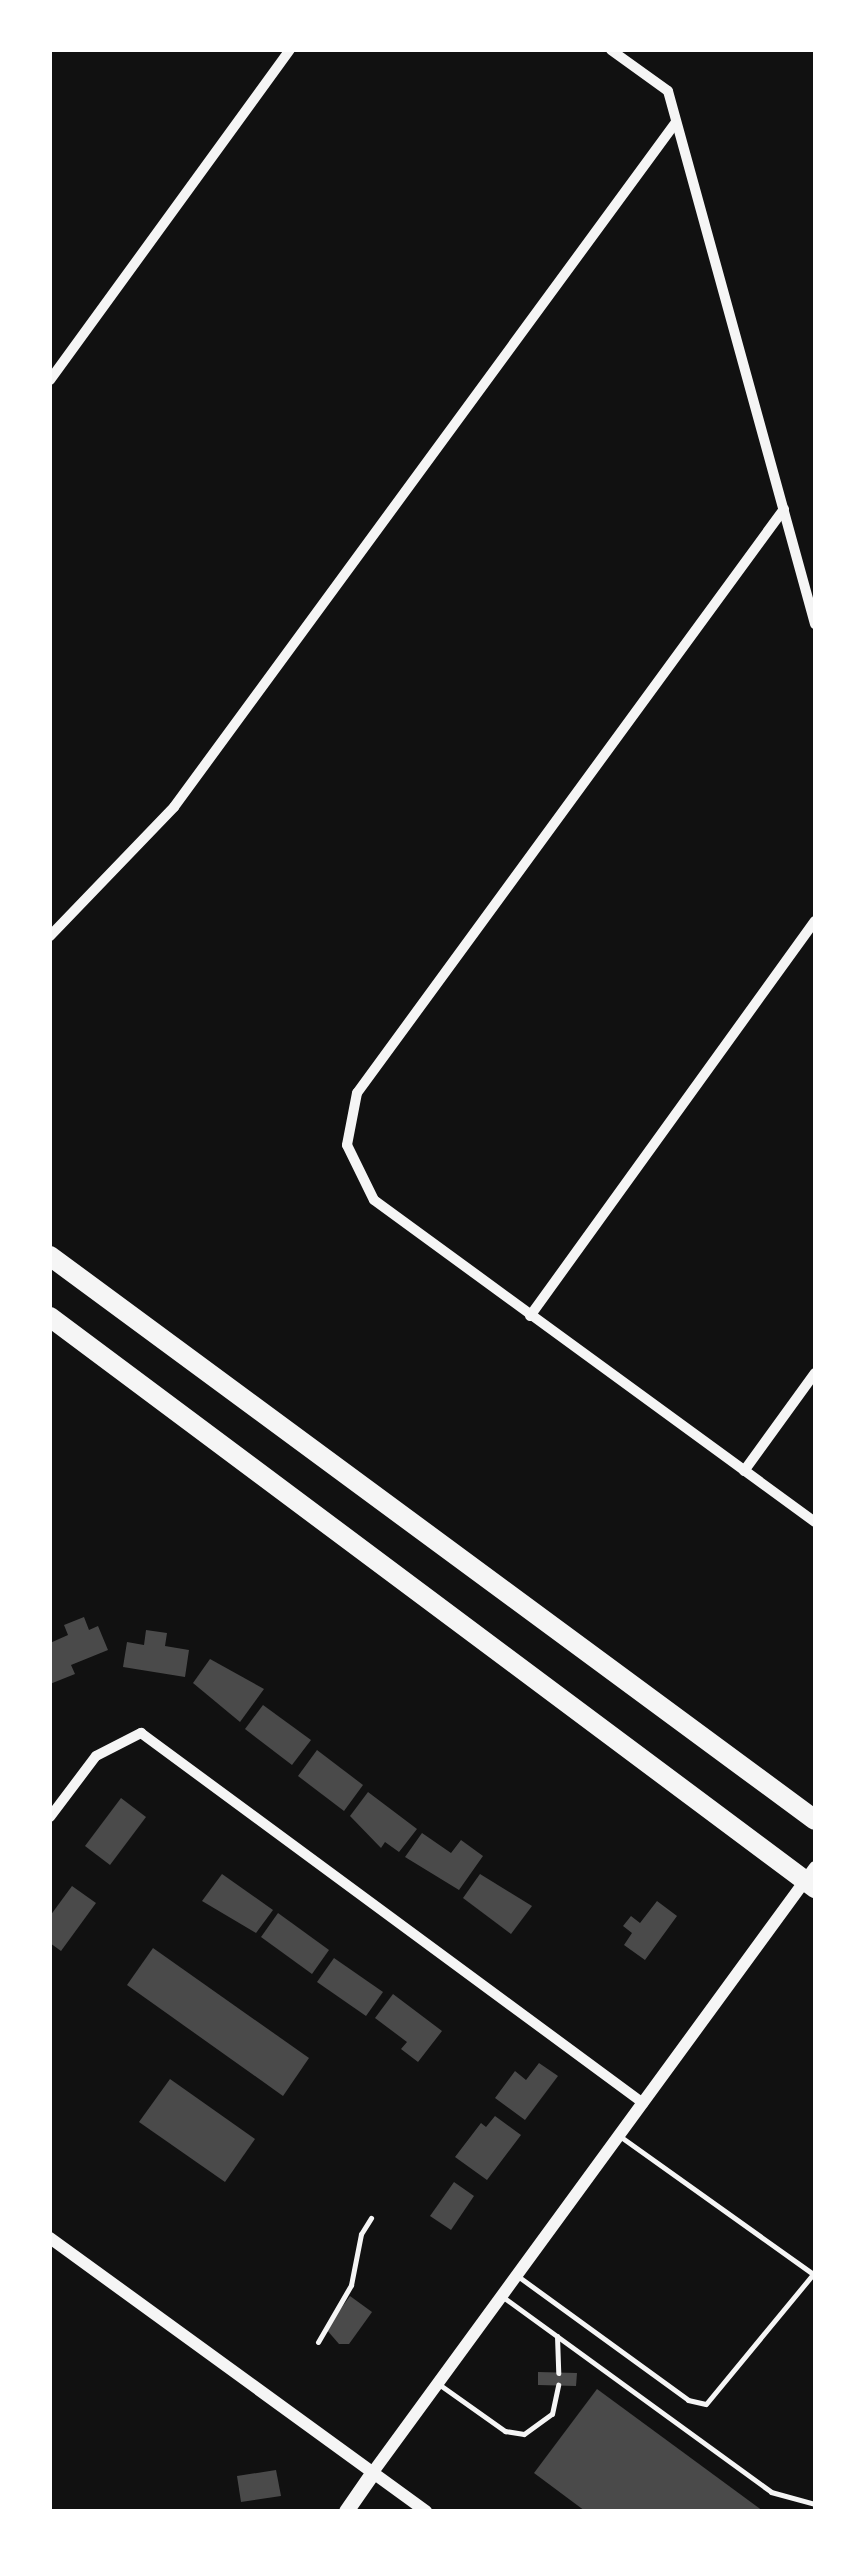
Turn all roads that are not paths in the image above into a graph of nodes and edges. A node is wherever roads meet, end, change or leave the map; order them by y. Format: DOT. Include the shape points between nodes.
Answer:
graph roads {
  1 [pos="290,50"];
  2 [pos="611,50"];
  3 [pos="676,122"];
  4 [pos="50,380"];
  5 [pos="784,509"];
  6 [pos="815,624"];
  7 [pos="815,921"];
  8 [pos="50,936"];
  9 [pos="50,1256"];
  10 [pos="530,1316"];
  11 [pos="50,1317"];
  12 [pos="815,1373"];
  13 [pos="744,1471"];
  14 [pos="815,1522"];
  15 [pos="50,1818"];
  16 [pos="815,1820"];
  17 [pos="815,1867"];
  18 [pos="815,1888"];
  19 [pos="642,2103"];
  20 [pos="619,2135"];
  21 [pos="371,2218"];
  22 [pos="50,2238"];
  23 [pos="814,2274"];
  24 [pos="516,2275"];
  25 [pos="501,2296"];
  26 [pos="558,2336"];
  27 [pos="318,2342"];
  28 [pos="558,2373"];
  29 [pos="438,2383"];
  30 [pos="558,2385"];
  31 [pos="374,2472"];
  32 [pos="815,2504"];
  33 [pos="346,2511"];
  34 [pos="426,2511"];
  1 -- 4 [label="street"];
  2 -- 3 [label="street" via="668,91"];
  3 -- 5 [label="street"];
  3 -- 8 [label="street" via="174,808"];
  5 -- 6 [label="street"];
  5 -- 10 [label="street" via="351,1107 351,1163 374,1200"];
  7 -- 10 [label="street"];
  9 -- 16 [label="highway"];
  10 -- 13 [label="street"];
  11 -- 18 [label="highway"];
  12 -- 13 [label="street"];
  13 -- 14 [label="street"];
  15 -- 19 [label="street" via="96,1756 140,1732"];
  17 -- 19 [label="street"];
  19 -- 20 [label="street"];
  20 -- 23 [label="lane"];
  20 -- 24 [label="street"];
  21 -- 27 [label="lane" via="361,2234 351,2285"];
  22 -- 31 [label="street"];
  23 -- 24 [label="lane" via="706,2404 688,2400"];
  24 -- 25 [label="street"];
  25 -- 26 [label="lane"];
  25 -- 29 [label="street"];
  26 -- 28 [label="lane"];
  26 -- 32 [label="lane" via="771,2492"];
  29 -- 30 [label="lane" via="505,2431 524,2434 552,2414"];
  29 -- 31 [label="street"];
  31 -- 33 [label="main road"];
  31 -- 34 [label="street"];
}
